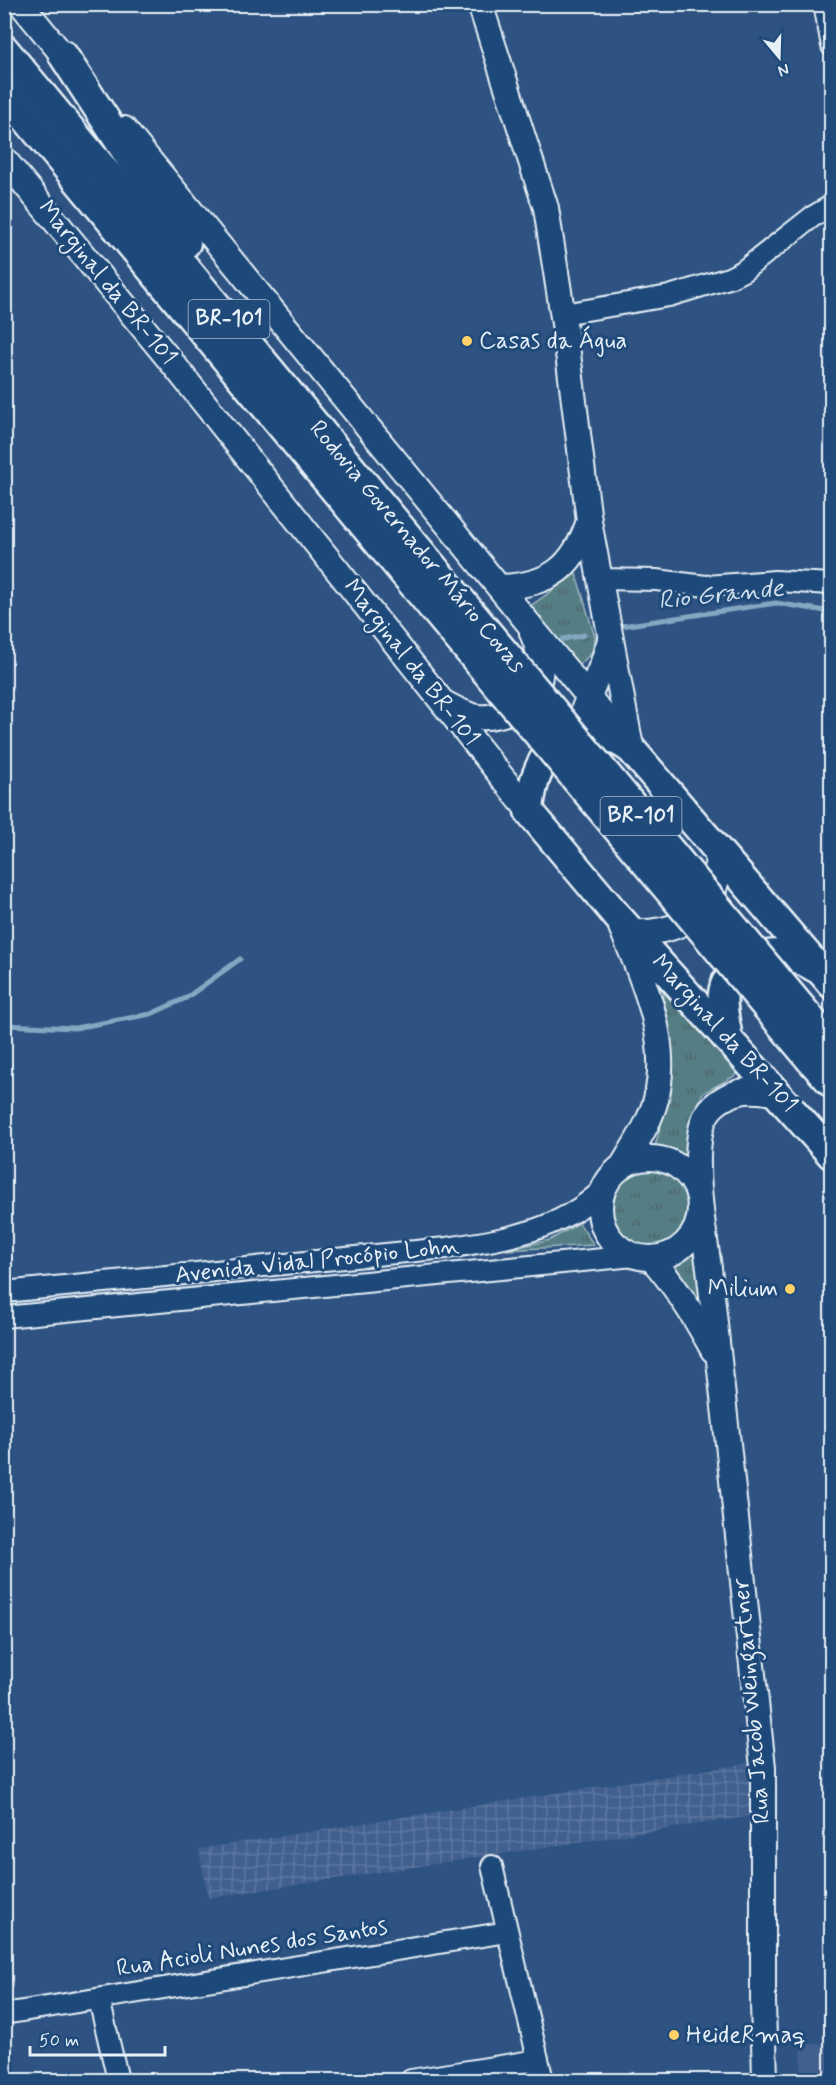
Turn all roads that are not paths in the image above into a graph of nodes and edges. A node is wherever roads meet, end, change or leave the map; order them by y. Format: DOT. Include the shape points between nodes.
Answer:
graph roads {
  1 [pos="21,4"];
  2 [pos="480,4"];
  3 [pos="824,4"];
  4 [pos="831,46"];
  5 [pos="4,49"];
  6 [pos="63,55"];
  7 [pos="4,92"];
  8 [pos="4,159"];
  9 [pos="831,205"];
  10 [pos="563,314"];
  11 [pos="261,358"];
  12 [pos="589,521"];
  13 [pos="599,579"];
  14 [pos="831,585"];
  15 [pos="500,587"];
  16 [pos="442,598"];
  17 [pos="526,620"];
  18 [pos="610,637"];
  19 [pos="588,696"];
  20 [pos="442,702"];
  21 [pos="577,729"];
  22 [pos="631,749"];
  23 [pos="529,811"];
  24 [pos="717,851"];
  25 [pos="625,924"];
  26 [pos="825,977"];
  27 [pos="728,1039"];
  28 [pos="824,1048"];
  29 [pos="831,1083"];
  30 [pos="777,1093"];
  31 [pos="831,1155"];
  32 [pos="623,1165"];
  33 [pos="602,1190"];
  34 [pos="700,1201"];
  35 [pos="642,1257"];
  36 [pos="4,1292"];
  37 [pos="4,1317"];
  38 [pos="718,1359"];
  39 [pos="492,1866"];
  40 [pos="507,1932"];
  41 [pos="99,1999"];
  42 [pos="4,2014"];
  43 [pos="538,2060"];
  44 [pos="118,2080"];
  45 [pos="411,2080"];
  46 [pos="543,2080"];
  47 [pos="765,2080"];
  1 -- 6 [label="main road"];
  2 -- 10 [label="main road" via="546,208"];
  3 -- 4 [label="street"];
  5 -- 11 [label="highway, Rodovia Governador Mário Covas / BR-101"];
  6 -- 11 [label="highway"];
  6 -- 15 [label="main road"];
  7 -- 16 [label="highway, Rodovia Governador Mário Covas / BR-101"];
  8 -- 20 [label="main road, Marginal da BR-101" via="210,409"];
  9 -- 10 [label="street" via="729,278 669,296"];
  10 -- 12 [label="main road"];
  11 -- 16 [label="highway, Rodovia Governador Mário Covas / BR-101"];
  12 -- 13 [label="main road"];
  12 -- 15 [label="main road" via="581,544 554,573 524,586"];
  13 -- 14 [label="street" via="706,586 775,581"];
  13 -- 18 [label="main road"];
  15 -- 17 [label="main road"];
  16 -- 28 [label="highway, Rodovia Governador Mário Covas / BR-101, bridge"];
  17 -- 19 [label="main road"];
  17 -- 20 [label="main road" via="541,663 537,688 522,705 499,717 476,717"];
  18 -- 19 [label="main road"];
  18 -- 22 [label="main road"];
  19 -- 21 [label="main road"];
  19 -- 22 [label="main road"];
  20 -- 23 [label="main road, Marginal da BR-101"];
  21 -- 22 [label="highway" via="599,732"];
  21 -- 23 [label="highway" via="550,750 539,768"];
  22 -- 24 [label="highway"];
  23 -- 25 [label="highway, Marginal da BR-101"];
  24 -- 25 [label="main road" via="714,890 683,924 649,933"];
  24 -- 26 [label="highway"];
  25 -- 27 [label="highway, Marginal da BR-101"];
  25 -- 32 [label="main road" via="649,994 660,1069 656,1099"];
  26 -- 27 [label="highway" via="803,961 786,955 763,954 742,965 726,983 722,999"];
  27 -- 30 [label="highway, Marginal da BR-101"];
  28 -- 29 [label="highway, Rodovia Governador Mário Covas / BR-101"];
  30 -- 31 [label="highway, Marginal da BR-101"];
  30 -- 34 [label="main road, Rua Jacob Weingartner" via="746,1091 730,1095 706,1115 698,1145"];
  32 -- 33 [label="main road"];
  32 -- 34 [label="main road" via="639,1159 672,1162 695,1185"];
  33 -- 35 [label="main road" via="601,1222 608,1237 620,1248"];
  33 -- 36 [label="street, Avenida Vidal Procópio Lohn" via="586,1205 553,1224 503,1239"];
  34 -- 35 [label="main road" via="693,1234 682,1246 667,1255"];
  34 -- 38 [label="main road, Rua Jacob Weingartner"];
  35 -- 37 [label="street, Avenida Vidal Procópio Lohn"];
  35 -- 38 [label="main road, Rua Jacob Weingartner" via="672,1282"];
  38 -- 47 [label="main road, Rua Jacob Weingartner" via="763,1767"];
  39 -- 40 [label="street"];
  40 -- 41 [label="street, Rua Acioli Nunes dos Santos"];
  40 -- 43 [label="street"];
  41 -- 42 [label="street, Rua Acioli Nunes dos Santos"];
  41 -- 44 [label="street"];
  43 -- 45 [label="street"];
  43 -- 46 [label="street"];
}
